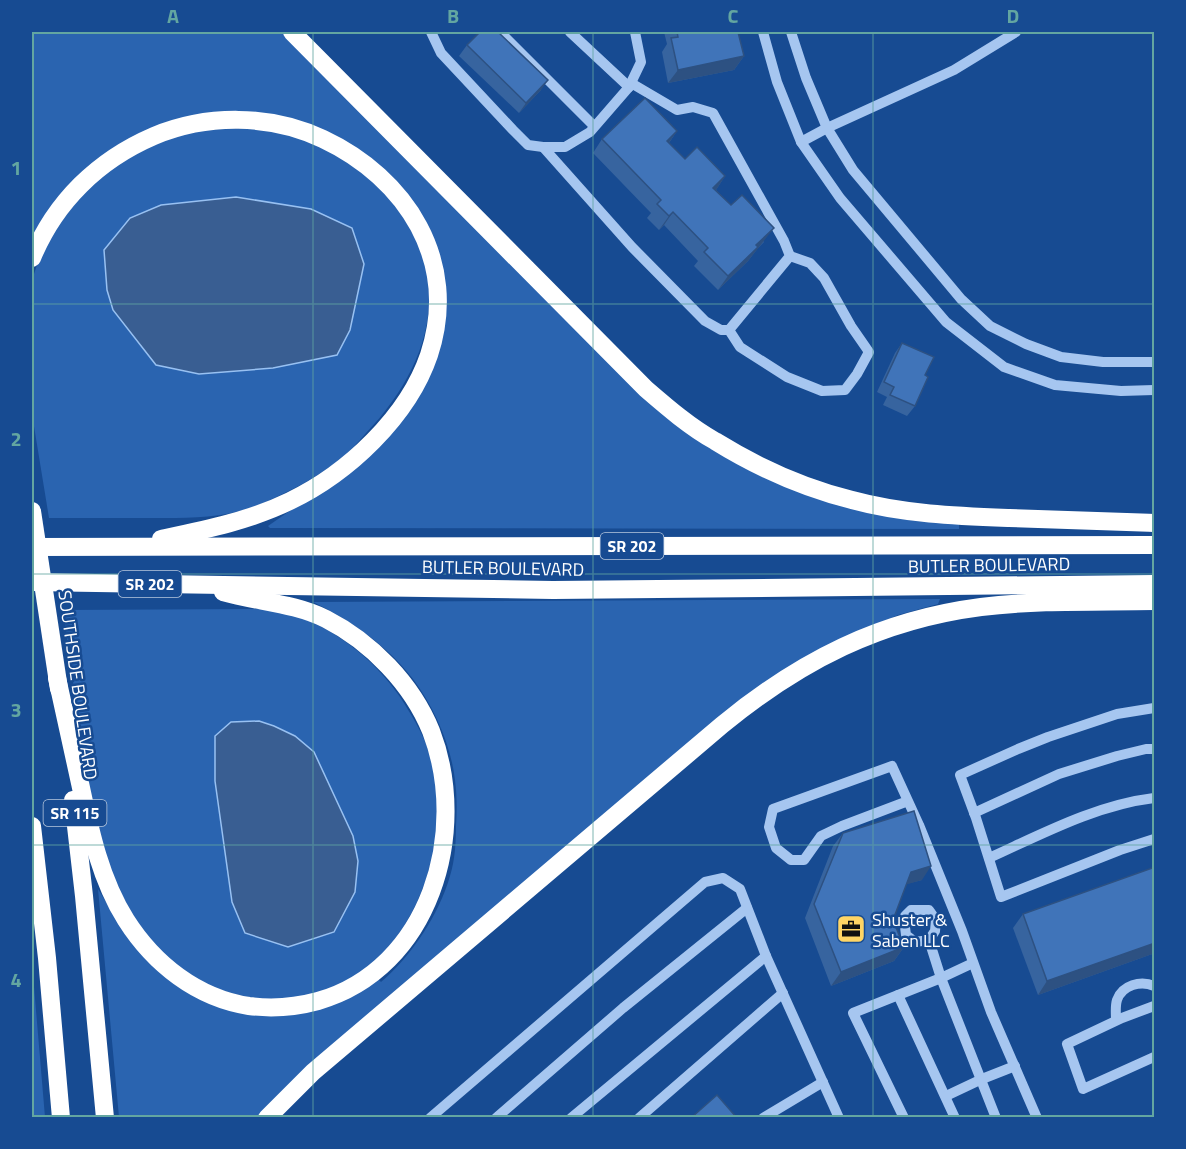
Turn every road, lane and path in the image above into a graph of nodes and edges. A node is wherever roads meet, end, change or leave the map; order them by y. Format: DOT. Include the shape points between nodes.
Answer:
graph roads {
  1 [pos="292,32"];
  2 [pos="431,32"];
  3 [pos="500,32"];
  4 [pos="570,32"];
  5 [pos="635,32"];
  6 [pos="763,32"];
  7 [pos="791,32"];
  8 [pos="1016,32"];
  9 [pos="630,85"];
  10 [pos="594,126"];
  11 [pos="827,128"];
  12 [pos="801,142"];
  13 [pos="543,147"];
  14 [pos="790,256"];
  15 [pos="32,258"];
  16 [pos="729,330"];
  17 [pos="1155,362"];
  18 [pos="1155,390"];
  19 [pos="32,510"];
  20 [pos="1155,523"];
  21 [pos="1155,546"];
  22 [pos="32,547"];
  23 [pos="110,547"];
  24 [pos="32,582"];
  25 [pos="195,584"];
  26 [pos="1155,584"];
  27 [pos="1155,601"];
  28 [pos="57,678"];
  29 [pos="1155,708"];
  30 [pos="1155,748"];
  31 [pos="1155,798"];
  32 [pos="908,801"];
  33 [pos="974,813"];
  34 [pos="32,826"];
  35 [pos="1155,839"];
  36 [pos="989,858"];
  37 [pos="747,908"];
  38 [pos="929,940"];
  39 [pos="766,956"];
  40 [pos="974,963"];
  41 [pos="941,978"];
  42 [pos="1155,986"];
  43 [pos="783,993"];
  44 [pos="898,995"];
  45 [pos="1155,1006"];
  46 [pos="1116,1020"];
  47 [pos="1155,1057"];
  48 [pos="1014,1066"];
  49 [pos="982,1079"];
  50 [pos="823,1082"];
  51 [pos="946,1096"];
  52 [pos="61,1118"];
  53 [pos="105,1118"];
  54 [pos="267,1118"];
  55 [pos="429,1118"];
  56 [pos="496,1118"];
  57 [pos="571,1118"];
  58 [pos="639,1118"];
  59 [pos="763,1118"];
  60 [pos="839,1118"];
  61 [pos="904,1118"];
  62 [pos="955,1118"];
  63 [pos="996,1118"];
  64 [pos="1037,1118"];
  1 -- 20 [label="highway" via="646,389 713,441 798,483 885,507 948,515"];
  2 -- 13 [label="street" via="441,53 513,130 528,145"];
  3 -- 10 [label="street"];
  4 -- 9 [label="street"];
  5 -- 9 [label="street" via="641,62"];
  6 -- 12 [label="street" via="777,82"];
  7 -- 11 [label="street"];
  8 -- 11 [label="street" via="954,70"];
  9 -- 10 [label="street"];
  9 -- 14 [label="street" via="677,110 693,107 713,113"];
  10 -- 13 [label="street" via="565,147"];
  11 -- 12 [label="street"];
  11 -- 17 [label="street" via="860,179 961,299 990,326 1061,357"];
  12 -- 18 [label="street" via="840,198 946,322 1004,367 1055,385"];
  13 -- 16 [label="street" via="632,247 705,321"];
  14 -- 16 [label="street"];
  14 -- 16 [label="street" via="810,263 824,278 869,352 845,390 822,391 788,377 740,347"];
  15 -- 23 [label="highway" via="45,229 66,200 109,161 164,132 226,120 290,126 352,155 402,199 431,254 437,313 429,355 396,415 350,462 310,490 267,511 228,524"];
  19 -- 28 [label="highway, SOUTHSIDE BOULEVARD / SR 115"];
  21 -- 23 [label="highway, BUTLER BOULEVARD / SR 202"];
  22 -- 23 [label="highway, BUTLER BOULEVARD / SR 202"];
  24 -- 25 [label="highway, BUTLER BOULEVARD / SR 202"];
  25 -- 26 [label="highway, BUTLER BOULEVARD / SR 202" via="553,590"];
  25 -- 28 [label="highway" via="240,597 282,603 326,619 382,660 410,693 430,729 442,771 446,813 437,875 412,930 372,974 319,1001 278,1008 210,996 163,964 124,917 102,871"];
  27 -- 54 [label="highway" via="1023,604 948,613 874,633 808,664 729,719 313,1072"];
  28 -- 53 [label="highway, SOUTHSIDE BOULEVARD / SR 115" via="84,896"];
  29 -- 33 [label="street" via="1117,714 1048,737 960,776"];
  30 -- 33 [label="street" via="1059,774"];
  31 -- 36 [label="street" via="1080,817"];
  32 -- 32 [label="street" via="892,766 773,809 769,827 776,848 791,860 804,860 821,836"];
  32 -- 40 [label="street"];
  33 -- 36 [label="street"];
  34 -- 52 [label="highway, SR 115"];
  35 -- 36 [label="street" via="1001,897"];
  37 -- 39 [label="street"];
  37 -- 55 [label="street" via="740,889 723,878 705,882"];
  37 -- 56 [label="street"];
  38 -- 41 [label="street"];
  39 -- 43 [label="street"];
  39 -- 57 [label="street"];
  40 -- 41 [label="street"];
  40 -- 48 [label="street"];
  41 -- 44 [label="street"];
  41 -- 49 [label="street"];
  42 -- 46 [label="street" via="1138,983 1123,990 1117,999"];
  43 -- 50 [label="street"];
  43 -- 58 [label="street"];
  44 -- 51 [label="street"];
  44 -- 61 [label="street" via="853,1013"];
  45 -- 46 [label="street"];
  46 -- 47 [label="street" via="1067,1044 1083,1089"];
  48 -- 49 [label="street"];
  48 -- 64 [label="street"];
  49 -- 51 [label="street"];
  49 -- 63 [label="street"];
  50 -- 59 [label="street"];
  50 -- 60 [label="street"];
  51 -- 62 [label="street"];
}
